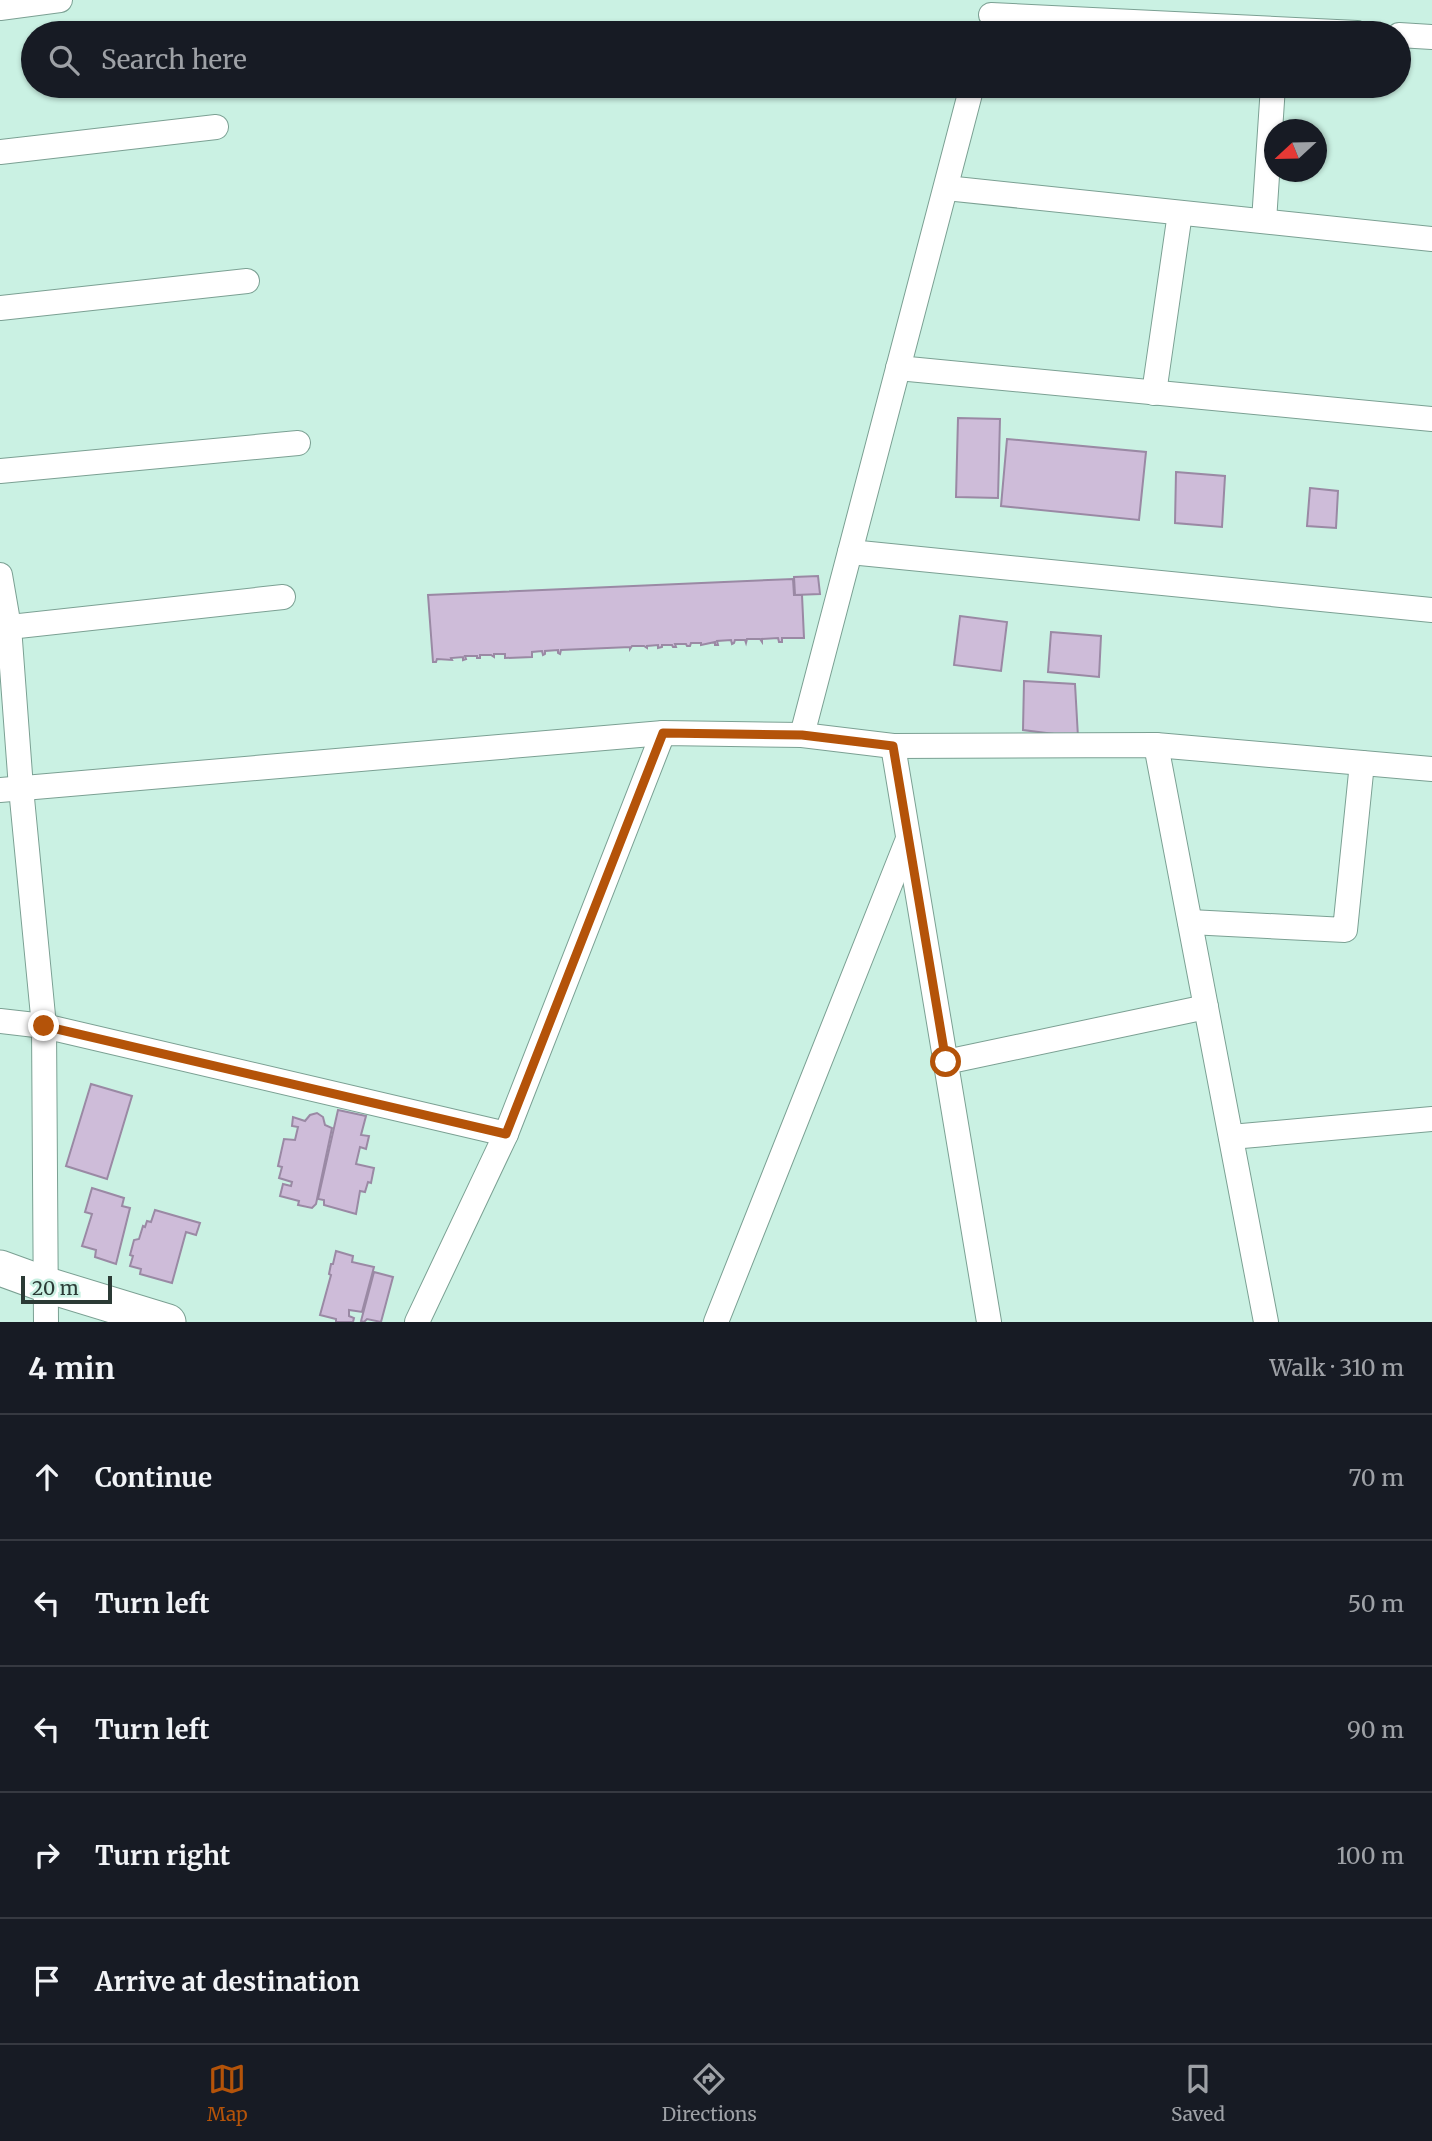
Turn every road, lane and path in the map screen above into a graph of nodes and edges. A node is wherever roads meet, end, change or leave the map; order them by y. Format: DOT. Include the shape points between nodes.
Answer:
graph roads {
  1 [pos="60,0"];
  2 [pos="0,8"];
  3 [pos="990,16"];
  4 [pos="1085,21"];
  5 [pos="1411,36"];
  6 [pos="1432,37"];
  7 [pos="969,98"];
  8 [pos="1272,98"];
  9 [pos="216,127"];
  10 [pos="0,152"];
  11 [pos="946,188"];
  12 [pos="1180,213"];
  13 [pos="1264,221"];
  14 [pos="1432,239"];
  15 [pos="247,281"];
  16 [pos="0,308"];
  17 [pos="898,368"];
  18 [pos="1154,393"];
  19 [pos="1432,419"];
  20 [pos="298,443"];
  21 [pos="0,471"];
  22 [pos="850,552"];
  23 [pos="0,575"];
  24 [pos="284,597"];
  25 [pos="1432,610"];
  26 [pos="5,628"];
  27 [pos="663,733"];
  28 [pos="802,735"];
  29 [pos="1156,745"];
  30 [pos="893,746"];
  31 [pos="1362,763"];
  32 [pos="1432,769"];
  33 [pos="10,789"];
  34 [pos="909,839"];
  35 [pos="1190,922"];
  36 [pos="1206,1007"];
  37 [pos="0,1021"];
  38 [pos="44,1026"];
  39 [pos="946,1062"];
  40 [pos="1432,1119"];
  41 [pos="506,1134"];
  42 [pos="1231,1137"];
  43 [pos="0,1268"];
  44 [pos="47,1285"];
  45 [pos="46,1322"];
  46 [pos="168,1322"];
  47 [pos="417,1322"];
  48 [pos="716,1322"];
  49 [pos="989,1322"];
  50 [pos="1266,1322"];
  1 -- 2 [label="street"];
  3 -- 4 [label="street"];
  5 -- 6 [label="street"];
  7 -- 11 [label="street"];
  8 -- 13 [label="street"];
  9 -- 10 [label="street"];
  11 -- 12 [label="street"];
  11 -- 17 [label="street"];
  12 -- 13 [label="street"];
  12 -- 18 [label="street"];
  13 -- 14 [label="street"];
  15 -- 16 [label="street"];
  17 -- 18 [label="street"];
  17 -- 22 [label="street"];
  18 -- 19 [label="street"];
  20 -- 21 [label="street"];
  22 -- 25 [label="street"];
  22 -- 28 [label="street"];
  23 -- 26 [label="street"];
  24 -- 26 [label="street"];
  26 -- 33 [label="street"];
  27 -- 28 [label="street"];
  27 -- 33 [label="street"];
  27 -- 41 [label="street"];
  28 -- 30 [label="street"];
  29 -- 30 [label="street"];
  29 -- 31 [label="street"];
  29 -- 35 [label="street"];
  30 -- 34 [label="street"];
  31 -- 32 [label="street"];
  31 -- 35 [label="street" via="1345,930"];
  33 -- 38 [label="street"];
  34 -- 39 [label="street"];
  34 -- 48 [label="street"];
  35 -- 36 [label="street"];
  36 -- 39 [label="street"];
  36 -- 42 [label="street"];
  37 -- 38 [label="street"];
  38 -- 41 [label="street"];
  38 -- 44 [label="street"];
  39 -- 49 [label="street"];
  40 -- 42 [label="street"];
  41 -- 47 [label="street"];
  42 -- 50 [label="street"];
  43 -- 44 [label="street"];
  44 -- 45 [label="street"];
  44 -- 46 [label="street"];
}
